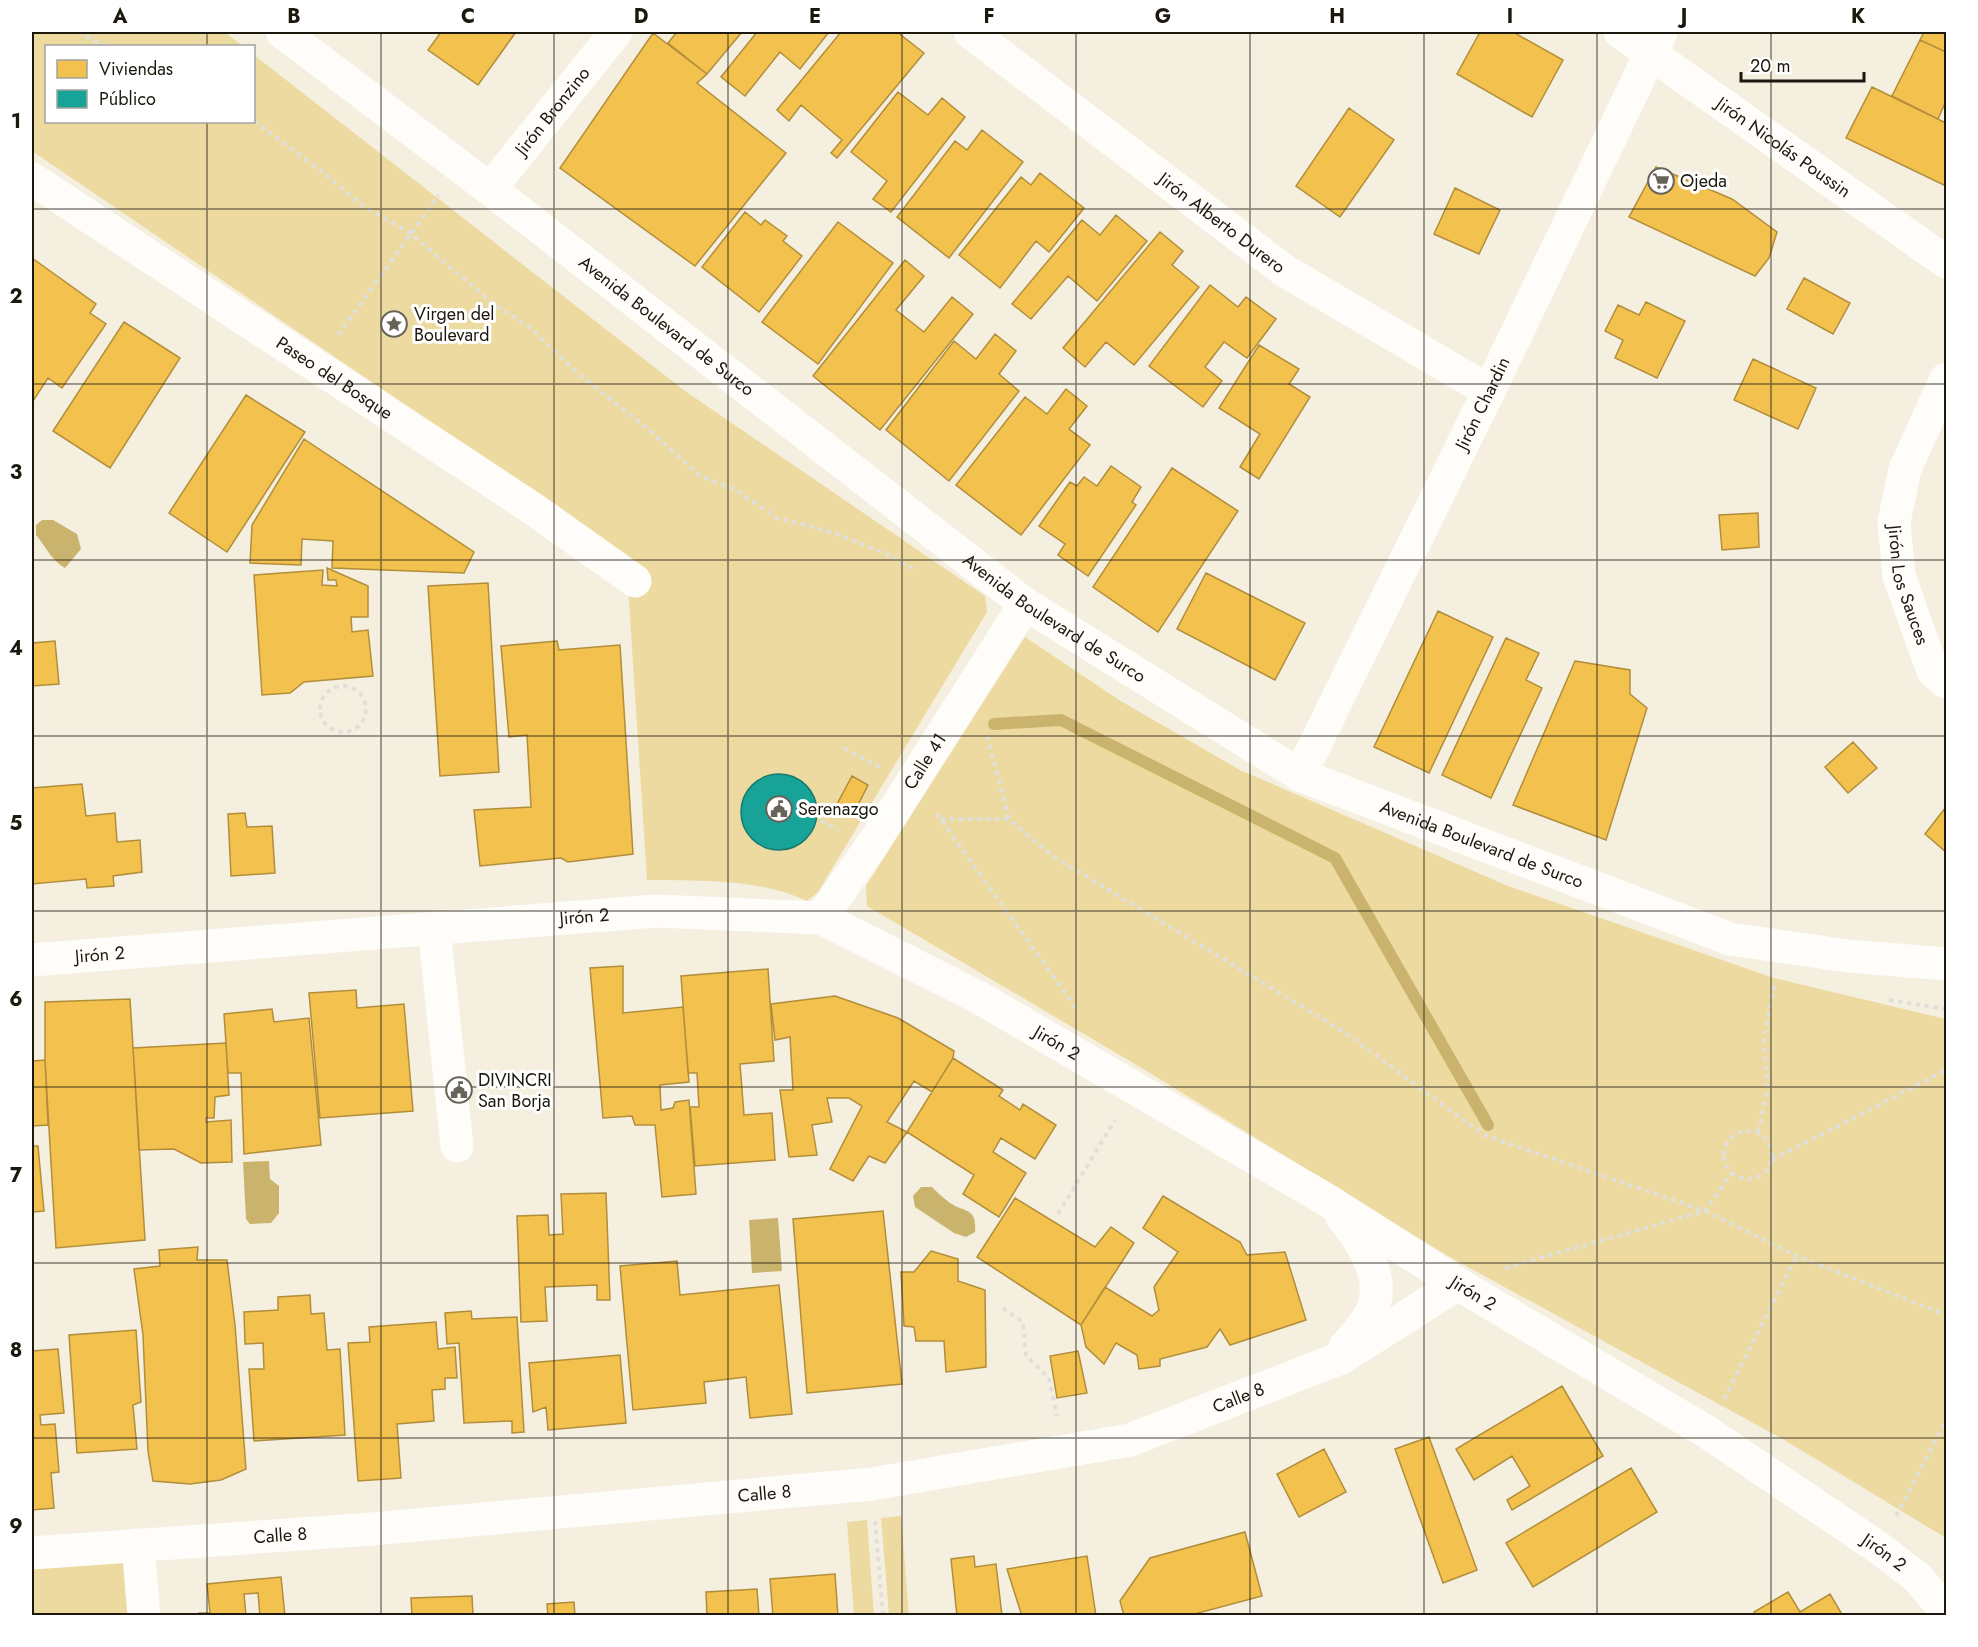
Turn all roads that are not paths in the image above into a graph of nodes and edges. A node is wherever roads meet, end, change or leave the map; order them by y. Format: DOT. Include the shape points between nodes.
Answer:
graph roads {
  1 [pos="282,32"];
  2 [pos="616,32"];
  3 [pos="970,32"];
  4 [pos="1620,32"];
  5 [pos="1655,43"];
  6 [pos="32,179"];
  7 [pos="490,189"];
  8 [pos="1947,262"];
  9 [pos="1947,379"];
  10 [pos="1489,392"];
  11 [pos="635,581"];
  12 [pos="1025,604"];
  13 [pos="1947,682"];
  14 [pos="1300,775"];
  15 [pos="821,918"];
  16 [pos="434,928"];
  17 [pos="32,960"];
  18 [pos="1947,964"];
  19 [pos="457,1146"];
  20 [pos="1327,1200"];
  21 [pos="1458,1284"];
  22 [pos="1335,1360"];
  23 [pos="138,1545"];
  24 [pos="32,1553"];
  25 [pos="1947,1612"];
  26 [pos="144,1616"];
  1 -- 7 [label="street, Avenida Boulevard de Surco"];
  2 -- 7 [label="street, Jirón Bronzino"];
  3 -- 10 [label="street, Jirón Alberto Durero" via="1285,271"];
  4 -- 5 [label="street, Jirón Nicolás Poussin"];
  5 -- 8 [label="street, Jirón Nicolás Poussin"];
  5 -- 10 [label="street, Jirón Chardin"];
  6 -- 11 [label="street, Paseo del Bosque" via="532,508"];
  7 -- 12 [label="street, Avenida Boulevard de Surco"];
  9 -- 13 [label="street, Jirón Los Sauces" via="1905,469 1894,522 1899,576 1933,671"];
  10 -- 14 [label="street, Jirón Chardin"];
  12 -- 14 [label="street, Avenida Boulevard de Surco"];
  12 -- 15 [label="street, Calle 41"];
  14 -- 18 [label="street, Avenida Boulevard de Surco" via="1730,939 1848,956"];
  15 -- 16 [label="street, Jirón 2" via="656,911"];
  15 -- 20 [label="street, Jirón 2" via="978,997"];
  16 -- 17 [label="street, Jirón 2"];
  16 -- 19 [label="street"];
  20 -- 21 [label="street, Jirón 2"];
  20 -- 22 [label="street" via="1370,1258 1377,1288 1370,1316"];
  21 -- 22 [label="street, Calle 8"];
  21 -- 25 [label="street, Jirón 2" via="1707,1432 1879,1548 1918,1578"];
  22 -- 23 [label="street, Calle 8" via="1130,1440 872,1484 372,1529"];
  23 -- 24 [label="street, Calle 8"];
  23 -- 26 [label="street"];
}
